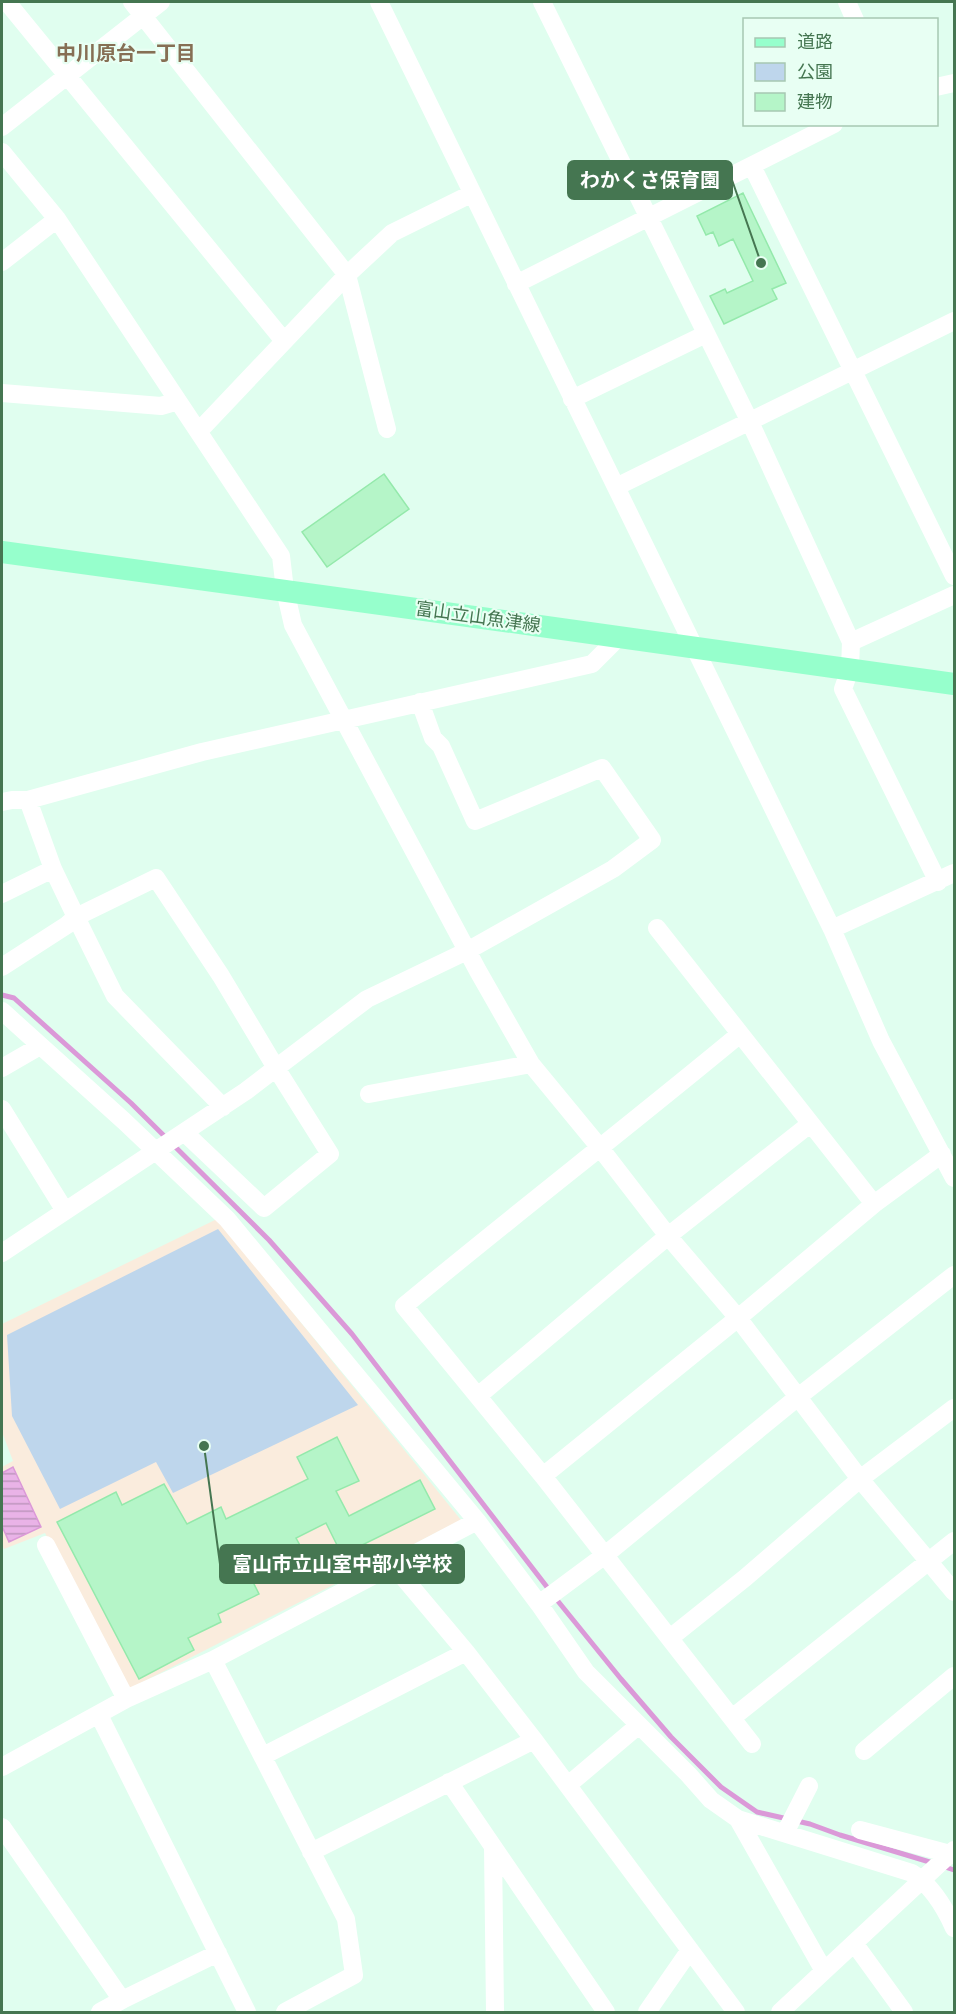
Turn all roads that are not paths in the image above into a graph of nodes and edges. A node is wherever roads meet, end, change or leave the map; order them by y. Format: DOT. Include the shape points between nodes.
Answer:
graph roads {
  1 [pos="7,2"];
  2 [pos="161,2"];
  3 [pos="379,2"];
  4 [pos="542,2"];
  5 [pos="847,2"];
  6 [pos="138,9"];
  7 [pos="854,18"];
  8 [pos="67,75"];
  9 [pos="954,83"];
  10 [pos="938,87"];
  11 [pos="830,126"];
  12 [pos="2,127"];
  13 [pos="2,152"];
  14 [pos="752,166"];
  15 [pos="471,194"];
  16 [pos="648,218"];
  17 [pos="57,219"];
  18 [pos="2,262"];
  19 [pos="346,275"];
  20 [pos="516,284"];
  21 [pos="954,321"];
  22 [pos="706,334"];
  23 [pos="284,341"];
  24 [pos="854,371"];
  25 [pos="2,393"];
  26 [pos="572,399"];
  27 [pos="178,401"];
  28 [pos="750,422"];
  29 [pos="387,429"];
  30 [pos="199,431"];
  31 [pos="616,487"];
  32 [pos="2,552"];
  33 [pos="954,576"];
  34 [pos="285,590"];
  35 [pos="954,594"];
  36 [pos="618,638"];
  37 [pos="851,642"];
  38 [pos="694,647"];
  39 [pos="850,669"];
  40 [pos="954,684"];
  41 [pos="420,702"];
  42 [pos="344,718"];
  43 [pos="28,800"];
  44 [pos="2,802"];
  45 [pos="53,869"];
  46 [pos="954,873"];
  47 [pos="938,882"];
  48 [pos="2,894"];
  49 [pos="76,916"];
  50 [pos="657,928"];
  51 [pos="832,930"];
  52 [pos="467,951"];
  53 [pos="2,967"];
  54 [pos="2,1011"];
  55 [pos="740,1035"];
  56 [pos="40,1046"];
  57 [pos="531,1064"];
  58 [pos="2,1068"];
  59 [pos="276,1068"];
  60 [pos="369,1094"];
  61 [pos="223,1107"];
  62 [pos="2,1109"];
  63 [pos="810,1124"];
  64 [pos="183,1134"];
  65 [pos="601,1149"];
  66 [pos="159,1150"];
  67 [pos="942,1154"];
  68 [pos="954,1174"];
  69 [pos="874,1204"];
  70 [pos="65,1211"];
  71 [pos="668,1236"];
  72 [pos="2,1253"];
  73 [pos="954,1275"];
  74 [pos="738,1318"];
  75 [pos="478,1396"];
  76 [pos="798,1397"];
  77 [pos="954,1408"];
  78 [pos="543,1476"];
  79 [pos="860,1479"];
  80 [pos="477,1521"];
  81 [pos="954,1541"];
  82 [pos="46,1545"];
  83 [pos="605,1555"];
  84 [pos="928,1561"];
  85 [pos="393,1565"];
  86 [pos="954,1592"];
  87 [pos="541,1602"];
  88 [pos="670,1638"];
  89 [pos="466,1652"];
  90 [pos="213,1660"];
  91 [pos="954,1676"];
  92 [pos="126,1699"];
  93 [pos="99,1715"];
  94 [pos="732,1718"];
  95 [pos="639,1725"];
  96 [pos="534,1740"];
  97 [pos="752,1744"];
  98 [pos="864,1752"];
  99 [pos="263,1756"];
  100 [pos="2,1767"];
  101 [pos="449,1782"];
  102 [pos="568,1785"];
  103 [pos="808,1786"];
  104 [pos="738,1819"];
  105 [pos="2,1827"];
  106 [pos="860,1830"];
  107 [pos="785,1831"];
  108 [pos="493,1846"];
  109 [pos="311,1851"];
  110 [pos="952,1854"];
  111 [pos="926,1876"];
  112 [pos="954,1928"];
  113 [pos="854,1943"];
  114 [pos="690,1950"];
  115 [pos="218,1953"];
  116 [pos="824,1971"];
  117 [pos="122,2000"];
  118 [pos="100,2013"];
  119 [pos="247,2013"];
  120 [pos="285,2013"];
  121 [pos="495,2013"];
  122 [pos="606,2013"];
  123 [pos="647,2013"];
  124 [pos="736,2013"];
  125 [pos="780,2013"];
  126 [pos="904,2013"];
  1 -- 8 [label="street"];
  2 -- 6 [label="street"];
  3 -- 15 [label="street"];
  4 -- 16 [label="street"];
  5 -- 7 [label="street"];
  6 -- 8 [label="street"];
  6 -- 19 [label="street"];
  8 -- 12 [label="street"];
  8 -- 23 [label="street"];
  9 -- 10 [label="street"];
  11 -- 14 [label="street"];
  13 -- 17 [label="street"];
  14 -- 16 [label="street"];
  14 -- 24 [label="street"];
  15 -- 19 [label="street" via="392,233"];
  15 -- 20 [label="street"];
  16 -- 20 [label="street"];
  16 -- 22 [label="street"];
  17 -- 18 [label="street"];
  17 -- 27 [label="street"];
  19 -- 23 [label="street"];
  19 -- 29 [label="street"];
  20 -- 26 [label="street"];
  21 -- 24 [label="street"];
  22 -- 26 [label="street"];
  22 -- 28 [label="street"];
  23 -- 30 [label="street"];
  24 -- 28 [label="street"];
  24 -- 33 [label="street"];
  25 -- 27 [label="street" via="161,406"];
  26 -- 31 [label="street"];
  27 -- 30 [label="street"];
  28 -- 31 [label="street"];
  28 -- 37 [label="street"];
  30 -- 34 [label="street" via="281,556"];
  31 -- 38 [label="street"];
  32 -- 34 [label="main road, 富山立山魚津線"];
  34 -- 36 [label="main road, 富山立山魚津線"];
  34 -- 42 [label="street" via="293,625"];
  35 -- 37 [label="street"];
  36 -- 38 [label="main road, 富山立山魚津線"];
  36 -- 41 [label="street" via="592,664"];
  37 -- 39 [label="street"];
  38 -- 39 [label="main road, 富山立山魚津線"];
  38 -- 51 [label="street"];
  39 -- 40 [label="main road, 富山立山魚津線"];
  39 -- 47 [label="street" via="843,689"];
  41 -- 42 [label="street"];
  41 -- 52 [label="street" via="433,738 441,746 475,821 602,768 652,840 613,869"];
  42 -- 43 [label="street"];
  42 -- 52 [label="street"];
  43 -- 44 [label="street"];
  43 -- 45 [label="street"];
  45 -- 48 [label="street"];
  45 -- 49 [label="street"];
  46 -- 47 [label="street"];
  47 -- 51 [label="street"];
  49 -- 53 [label="street"];
  49 -- 59 [label="street" via="156,878"];
  49 -- 61 [label="street" via="115,996"];
  50 -- 55 [label="street"];
  51 -- 67 [label="street" via="881,1041"];
  52 -- 57 [label="street"];
  52 -- 59 [label="street" via="367,999"];
  54 -- 56 [label="street"];
  55 -- 63 [label="street"];
  55 -- 65 [label="street"];
  56 -- 58 [label="street"];
  56 -- 66 [label="street"];
  57 -- 60 [label="street"];
  57 -- 65 [label="street"];
  59 -- 61 [label="street"];
  59 -- 64 [label="street" via="330,1154 264,1208"];
  61 -- 64 [label="street"];
  62 -- 70 [label="street"];
  63 -- 69 [label="street"];
  63 -- 71 [label="street"];
  64 -- 66 [label="street"];
  65 -- 71 [label="street"];
  65 -- 75 [label="street" via="404,1306"];
  66 -- 70 [label="street"];
  66 -- 80 [label="street" via="227,1219"];
  67 -- 68 [label="street"];
  67 -- 69 [label="street"];
  69 -- 74 [label="street"];
  70 -- 72 [label="street"];
  71 -- 74 [label="street"];
  71 -- 75 [label="street"];
  73 -- 76 [label="street"];
  74 -- 76 [label="street"];
  74 -- 78 [label="street"];
  75 -- 78 [label="street"];
  76 -- 79 [label="street"];
  76 -- 83 [label="street"];
  77 -- 79 [label="street"];
  78 -- 83 [label="street"];
  79 -- 84 [label="street"];
  79 -- 88 [label="street"];
  80 -- 85 [label="street"];
  80 -- 87 [label="street"];
  81 -- 84 [label="street"];
  82 -- 92 [label="street"];
  83 -- 87 [label="street"];
  83 -- 88 [label="street"];
  84 -- 86 [label="street"];
  84 -- 94 [label="street"];
  85 -- 89 [label="street"];
  85 -- 90 [label="street"];
  87 -- 95 [label="street" via="586,1672"];
  88 -- 94 [label="street"];
  89 -- 96 [label="street"];
  89 -- 99 [label="street"];
  90 -- 92 [label="street"];
  90 -- 99 [label="street"];
  91 -- 98 [label="street"];
  92 -- 93 [label="street"];
  93 -- 100 [label="street"];
  93 -- 115 [label="street"];
  94 -- 97 [label="street"];
  95 -- 102 [label="street"];
  95 -- 104 [label="street" via="711,1800"];
  96 -- 101 [label="street"];
  96 -- 102 [label="street"];
  99 -- 109 [label="street"];
  101 -- 108 [label="street"];
  101 -- 109 [label="street"];
  102 -- 114 [label="street"];
  103 -- 107 [label="street"];
  104 -- 107 [label="street"];
  104 -- 116 [label="street"];
  105 -- 117 [label="street"];
  106 -- 110 [label="street"];
  107 -- 111 [label="street"];
  108 -- 121 [label="street"];
  108 -- 122 [label="street"];
  109 -- 120 [label="street" via="346,1920 354,1975"];
  110 -- 111 [label="street"];
  111 -- 112 [label="street"];
  111 -- 113 [label="street"];
  113 -- 116 [label="street"];
  113 -- 126 [label="street"];
  114 -- 123 [label="street"];
  114 -- 124 [label="street"];
  115 -- 117 [label="street"];
  115 -- 119 [label="street"];
  116 -- 125 [label="street"];
  117 -- 118 [label="street"];
}
